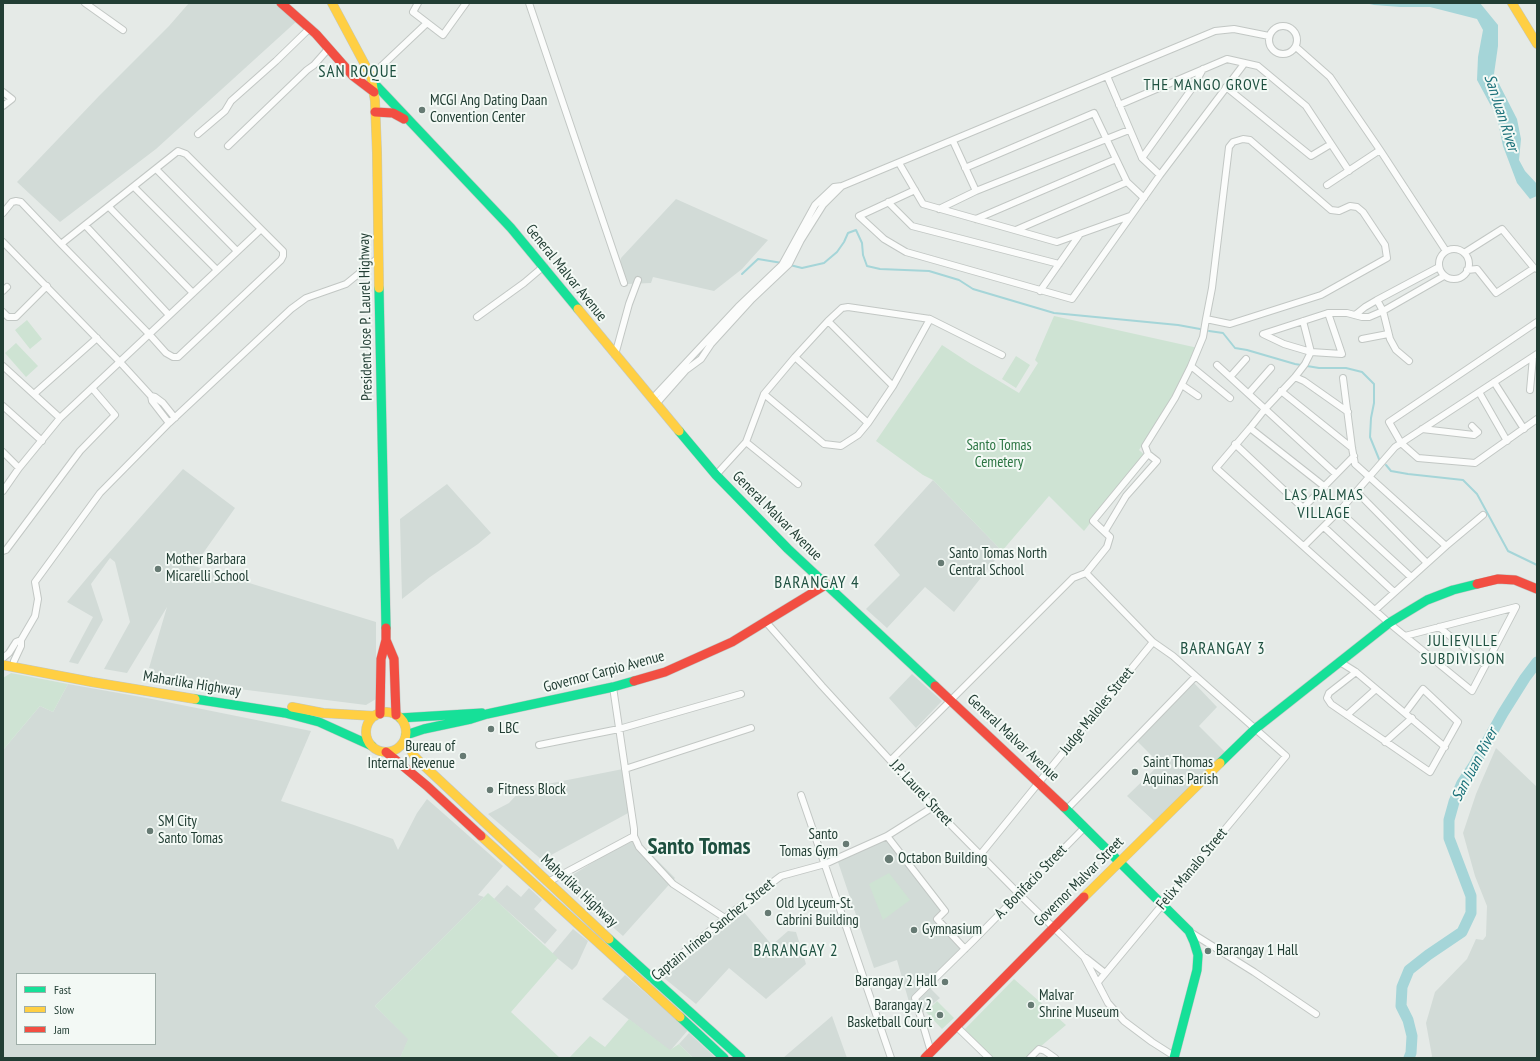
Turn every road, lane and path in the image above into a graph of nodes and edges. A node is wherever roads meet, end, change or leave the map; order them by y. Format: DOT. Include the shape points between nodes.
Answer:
graph roads {
  1 [pos="85,3"];
  2 [pos="281,3"];
  3 [pos="332,3"];
  4 [pos="418,3"];
  5 [pos="466,3"];
  6 [pos="529,3"];
  7 [pos="1512,3"];
  8 [pos="427,23"];
  9 [pos="310,28"];
  10 [pos="123,30"];
  11 [pos="1269,36"];
  12 [pos="1537,44"];
  13 [pos="1296,47"];
  14 [pos="329,48"];
  15 [pos="1244,64"];
  16 [pos="1203,69"];
  17 [pos="1107,76"];
  18 [pos="371,79"];
  19 [pos="1226,88"];
  20 [pos="3,92"];
  21 [pos="374,92"];
  22 [pos="1119,105"];
  23 [pos="3,106"];
  24 [pos="375,112"];
  25 [pos="410,121"];
  26 [pos="1129,130"];
  27 [pos="198,134"];
  28 [pos="1106,139"];
  29 [pos="953,141"];
  30 [pos="1331,144"];
  31 [pos="228,146"];
  32 [pos="1380,150"];
  33 [pos="1142,158"];
  34 [pos="1116,159"];
  35 [pos="899,163"];
  36 [pos="965,168"];
  37 [pos="156,169"];
  38 [pos="1349,170"];
  39 [pos="1160,175"];
  40 [pos="1126,182"];
  41 [pos="1327,184"];
  42 [pos="134,187"];
  43 [pos="915,190"];
  44 [pos="976,190"];
  45 [pos="1144,198"];
  46 [pos="888,202"];
  47 [pos="109,207"];
  48 [pos="939,209"];
  49 [pos="3,213"];
  50 [pos="1130,216"];
  51 [pos="976,219"];
  52 [pos="85,225"];
  53 [pos="260,230"];
  54 [pos="1016,230"];
  55 [pos="1080,234"];
  56 [pos="1065,239"];
  57 [pos="3,242"];
  58 [pos="61,244"];
  59 [pos="1070,249"];
  60 [pos="238,251"];
  61 [pos="1446,251"];
  62 [pos="1464,253"];
  63 [pos="378,258"];
  64 [pos="1059,264"];
  65 [pos="544,266"];
  66 [pos="1439,267"];
  67 [pos="1535,268"];
  68 [pos="217,270"];
  69 [pos="1467,270"];
  70 [pos="1444,276"];
  71 [pos="638,280"];
  72 [pos="624,283"];
  73 [pos="46,286"];
  74 [pos="1040,291"];
  75 [pos="193,293"];
  76 [pos="1377,300"];
  77 [pos="1383,311"];
  78 [pos="3,312"];
  79 [pos="1328,313"];
  80 [pos="169,315"];
  81 [pos="1356,315"];
  82 [pos="477,317"];
  83 [pos="930,319"];
  84 [pos="1206,319"];
  85 [pos="828,321"];
  86 [pos="1303,321"];
  87 [pos="1537,322"];
  88 [pos="149,334"];
  89 [pos="1388,334"];
  90 [pos="97,338"];
  91 [pos="1362,339"];
  92 [pos="1311,352"];
  93 [pos="615,355"];
  94 [pos="1002,355"];
  95 [pos="1535,355"];
  96 [pos="795,357"];
  97 [pos="1246,359"];
  98 [pos="120,361"];
  99 [pos="1408,361"];
  100 [pos="1216,365"];
  101 [pos="1191,366"];
  102 [pos="1271,368"];
  103 [pos="4,370"];
  104 [pos="1230,377"];
  105 [pos="1295,377"];
  106 [pos="1343,378"];
  107 [pos="1494,382"];
  108 [pos="1182,385"];
  109 [pos="893,386"];
  110 [pos="92,388"];
  111 [pos="1530,390"];
  112 [pos="1281,391"];
  113 [pos="1479,392"];
  114 [pos="1249,393"];
  115 [pos="34,394"];
  116 [pos="764,394"];
  117 [pos="151,396"];
  118 [pos="1198,396"];
  119 [pos="1230,398"];
  120 [pos="654,402"];
  121 [pos="3,406"];
  122 [pos="1265,408"];
  123 [pos="1348,412"];
  124 [pos="60,418"];
  125 [pos="175,418"];
  126 [pos="1537,419"];
  127 [pos="170,423"];
  128 [pos="868,423"];
  129 [pos="1472,426"];
  130 [pos="1250,428"];
  131 [pos="1524,428"];
  132 [pos="1422,429"];
  133 [pos="42,440"];
  134 [pos="1507,441"];
  135 [pos="746,442"];
  136 [pos="1401,443"];
  137 [pos="1235,444"];
  138 [pos="1352,448"];
  139 [pos="3,452"];
  140 [pos="1148,454"];
  141 [pos="1354,456"];
  142 [pos="19,468"];
  143 [pos="716,474"];
  144 [pos="1336,474"];
  145 [pos="1369,478"];
  146 [pos="798,484"];
  147 [pos="1324,487"];
  148 [pos="4,488"];
  149 [pos="1357,492"];
  150 [pos="1339,512"];
  151 [pos="1483,515"];
  152 [pos="1324,527"];
  153 [pos="1104,531"];
  154 [pos="1304,546"];
  155 [pos="1446,546"];
  156 [pos="3,550"];
  157 [pos="1427,563"];
  158 [pos="1086,573"];
  159 [pos="1411,577"];
  160 [pos="827,584"];
  161 [pos="1537,589"];
  162 [pos="1394,592"];
  163 [pos="1375,610"];
  164 [pos="766,622"];
  165 [pos="1389,623"];
  166 [pos="1439,626"];
  167 [pos="1405,636"];
  168 [pos="21,640"];
  169 [pos="386,640"];
  170 [pos="1153,642"];
  171 [pos="3,658"];
  172 [pos="1340,662"];
  173 [pos="13,664"];
  174 [pos="1485,665"];
  175 [pos="3,672"];
  176 [pos="1356,672"];
  177 [pos="1195,677"];
  178 [pos="613,687"];
  179 [pos="1376,689"];
  180 [pos="741,694"];
  181 [pos="952,700"];
  182 [pos="1405,713"];
  183 [pos="487,714"];
  184 [pos="377,715"];
  185 [pos="1347,715"];
  186 [pos="398,717"];
  187 [pos="1412,718"];
  188 [pos="751,728"];
  189 [pos="1255,729"];
  190 [pos="619,730"];
  191 [pos="405,737"];
  192 [pos="1385,742"];
  193 [pos="539,745"];
  194 [pos="372,746"];
  195 [pos="1445,747"];
  196 [pos="386,752"];
  197 [pos="891,760"];
  198 [pos="625,769"];
  199 [pos="1039,782"];
  200 [pos="801,795"];
  201 [pos="934,807"];
  202 [pos="1067,809"];
  203 [pos="1085,827"];
  204 [pos="634,836"];
  205 [pos="887,836"];
  206 [pos="980,855"];
  207 [pos="1118,862"];
  208 [pos="825,864"];
  209 [pos="548,882"];
  210 [pos="1019,894"];
  211 [pos="1162,906"];
  212 [pos="725,918"];
  213 [pos="1053,928"];
  214 [pos="1188,931"];
  215 [pos="965,949"];
  216 [pos="1084,957"];
  217 [pos="1105,973"];
  218 [pos="653,978"];
  219 [pos="1098,982"];
  220 [pos="645,986"];
  221 [pos="1316,1014"];
  222 [pos="957,1027"];
  223 [pos="928,1055"];
  224 [pos="1174,1057"];
  225 [pos="724,1058"];
  226 [pos="741,1058"];
  227 [pos="891,1058"];
  228 [pos="989,1058"];
  229 [pos="1030,1058"];
  230 [pos="1055,1058"];
  1 -- 10 [label="street"];
  2 -- 9 [label="main road"];
  3 -- 18 [label="main road, President Jose P. Laurel Highway"];
  4 -- 8 [label="street" via="413,12"];
  5 -- 8 [label="street" via="443,35"];
  6 -- 72 [label="street"];
  7 -- 12 [label="main road"];
  8 -- 18 [label="street"];
  9 -- 14 [label="main road"];
  9 -- 27 [label="street"];
  11 -- 13 [label="street" via="1269,42 1275,52 1286,54"];
  11 -- 13 [label="street" via="1276,28 1286,26 1295,32 1298,42"];
  11 -- 17 [label="street" via="1234,29 1215,31"];
  13 -- 32 [label="street" via="1330,77"];
  14 -- 21 [label="main road" via="353,76"];
  14 -- 31 [label="street"];
  15 -- 16 [label="street" via="1227,59"];
  15 -- 19 [label="street"];
  15 -- 30 [label="street" via="1258,66 1306,106"];
  16 -- 22 [label="street"];
  16 -- 33 [label="street"];
  17 -- 22 [label="street"];
  17 -- 29 [label="street"];
  18 -- 21 [label="main road, President Jose P. Laurel Highway"];
  18 -- 25 [label="main road, General Malvar Avenue"];
  19 -- 30 [label="street" via="1311,156"];
  19 -- 39 [label="street"];
  20 -- 23 [label="street" via="12,98"];
  21 -- 24 [label="main road, President Jose P. Laurel Highway"];
  22 -- 26 [label="street"];
  24 -- 25 [label="main road" via="393,114"];
  24 -- 63 [label="main road, President Jose P. Laurel Highway"];
  25 -- 65 [label="main road, General Malvar Avenue"];
  26 -- 28 [label="street"];
  26 -- 33 [label="street"];
  28 -- 34 [label="street"];
  28 -- 36 [label="street" via="1094,113"];
  28 -- 44 [label="street"];
  29 -- 35 [label="street"];
  29 -- 36 [label="street"];
  30 -- 38 [label="street"];
  32 -- 38 [label="street"];
  32 -- 61 [label="street"];
  33 -- 39 [label="street"];
  34 -- 40 [label="street"];
  34 -- 51 [label="street"];
  35 -- 43 [label="street"];
  35 -- 120 [label="street" via="842,186 822,205 789,264 752,298 701,359 686,370"];
  36 -- 44 [label="street"];
  37 -- 42 [label="street"];
  37 -- 53 [label="street" via="181,151"];
  37 -- 60 [label="street"];
  38 -- 41 [label="street"];
  39 -- 45 [label="street"];
  40 -- 45 [label="street"];
  40 -- 54 [label="street"];
  42 -- 47 [label="street"];
  42 -- 68 [label="street"];
  43 -- 46 [label="street"];
  43 -- 48 [label="street" via="923,204"];
  44 -- 48 [label="street"];
  45 -- 50 [label="street"];
  46 -- 64 [label="street" via="912,226"];
  46 -- 74 [label="street" via="859,216 884,239 906,252"];
  47 -- 52 [label="street"];
  47 -- 75 [label="street"];
  48 -- 51 [label="street"];
  49 -- 58 [label="street" via="12,202 21,202"];
  50 -- 55 [label="street"];
  50 -- 74 [label="street" via="1072,299"];
  51 -- 54 [label="street"];
  52 -- 58 [label="street"];
  52 -- 80 [label="street"];
  53 -- 60 [label="street"];
  53 -- 88 [label="street" via="283,251 276,266 178,357 166,353"];
  54 -- 56 [label="street" via="1057,242"];
  55 -- 56 [label="street"];
  55 -- 59 [label="street"];
  56 -- 59 [label="street"];
  57 -- 73 [label="street"];
  58 -- 88 [label="street"];
  59 -- 64 [label="street"];
  60 -- 68 [label="street"];
  61 -- 62 [label="street" via="1457,249"];
  61 -- 66 [label="street" via="1439,259"];
  62 -- 67 [label="street" via="1502,229"];
  62 -- 69 [label="street" via="1468,262"];
  63 -- 125 [label="street" via="346,284 306,298 291,309"];
  63 -- 169 [label="main road, President Jose P. Laurel Highway"];
  64 -- 74 [label="street"];
  65 -- 82 [label="street"];
  65 -- 93 [label="main road, General Malvar Avenue"];
  66 -- 70 [label="street"];
  66 -- 76 [label="street"];
  67 -- 69 [label="street" via="1496,293 1477,269"];
  68 -- 75 [label="street"];
  69 -- 70 [label="street" via="1456,279"];
  70 -- 77 [label="street"];
  71 -- 93 [label="street"];
  73 -- 78 [label="street" via="16,317 8,317"];
  73 -- 90 [label="street"];
  75 -- 80 [label="street"];
  76 -- 77 [label="street"];
  76 -- 81 [label="street"];
  77 -- 81 [label="street" via="1369,317"];
  77 -- 89 [label="street"];
  79 -- 81 [label="street"];
  79 -- 86 [label="street"];
  79 -- 92 [label="street" via="1342,354"];
  80 -- 88 [label="street"];
  83 -- 85 [label="street" via="848,307 842,308"];
  83 -- 94 [label="street"];
  83 -- 109 [label="street"];
  84 -- 84 [label="street" via="1229,147 1233,142 1250,140 1331,210 1358,207 1386,245 1387,258 1321,295 1230,324"];
  84 -- 101 [label="street" via="1203,337"];
  85 -- 96 [label="street"];
  85 -- 109 [label="street"];
  86 -- 92 [label="street"];
  86 -- 92 [label="street" via="1263,334"];
  87 -- 136 [label="street" via="1389,422"];
  88 -- 98 [label="street"];
  89 -- 91 [label="street"];
  89 -- 99 [label="street" via="1396,350"];
  90 -- 98 [label="street"];
  90 -- 115 [label="street"];
  92 -- 105 [label="street"];
  93 -- 120 [label="main road, General Malvar Avenue"];
  95 -- 107 [label="street"];
  95 -- 111 [label="street"];
  96 -- 116 [label="street"];
  96 -- 128 [label="street"];
  97 -- 104 [label="street"];
  98 -- 110 [label="street"];
  98 -- 117 [label="street"];
  100 -- 104 [label="street"];
  101 -- 108 [label="street"];
  101 -- 119 [label="street"];
  102 -- 114 [label="street"];
  103 -- 115 [label="street"];
  104 -- 114 [label="street"];
  105 -- 112 [label="street"];
  105 -- 123 [label="street"];
  106 -- 123 [label="street"];
  107 -- 113 [label="street"];
  107 -- 131 [label="street"];
  108 -- 118 [label="street"];
  108 -- 140 [label="street" via="1144,446"];
  109 -- 128 [label="street"];
  110 -- 124 [label="street"];
  110 -- 156 [label="street" via="115,415 80,451 11,544"];
  112 -- 122 [label="street"];
  112 -- 138 [label="street"];
  113 -- 132 [label="street"];
  113 -- 134 [label="street"];
  114 -- 122 [label="street"];
  115 -- 124 [label="street"];
  116 -- 128 [label="street" via="824,444 841,446 858,435"];
  116 -- 135 [label="street"];
  117 -- 125 [label="street" via="163,403"];
  117 -- 127 [label="street" via="152,401"];
  120 -- 143 [label="main road, General Malvar Avenue"];
  121 -- 133 [label="street"];
  122 -- 130 [label="street"];
  122 -- 144 [label="street"];
  123 -- 138 [label="street"];
  124 -- 133 [label="street"];
  125 -- 127 [label="street"];
  126 -- 131 [label="street"];
  127 -- 168 [label="street" via="100,493 35,582 38,599 35,616"];
  129 -- 132 [label="street" via="1478,432 1474,435"];
  130 -- 137 [label="street"];
  130 -- 147 [label="street"];
  131 -- 134 [label="street"];
  132 -- 136 [label="street"];
  133 -- 142 [label="street"];
  134 -- 136 [label="street" via="1475,463 1418,458"];
  135 -- 143 [label="street"];
  135 -- 146 [label="street"];
  136 -- 145 [label="street" via="1394,447"];
  137 -- 147 [label="street" via="1304,508"];
  137 -- 154 [label="street" via="1216,468"];
  138 -- 141 [label="street"];
  139 -- 142 [label="street"];
  140 -- 153 [label="street" via="1157,461 1126,496"];
  140 -- 153 [label="street" via="1093,522"];
  141 -- 144 [label="street"];
  141 -- 145 [label="street" via="1356,464"];
  142 -- 148 [label="street"];
  143 -- 160 [label="main road, General Malvar Avenue" via="788,549"];
  144 -- 147 [label="street"];
  145 -- 149 [label="street"];
  145 -- 155 [label="street"];
  149 -- 150 [label="street"];
  149 -- 157 [label="street"];
  150 -- 152 [label="street"];
  150 -- 159 [label="street"];
  151 -- 155 [label="street"];
  152 -- 154 [label="street"];
  152 -- 162 [label="street"];
  153 -- 158 [label="street" via="1110,537 1107,547"];
  154 -- 163 [label="street"];
  155 -- 157 [label="street"];
  157 -- 159 [label="street"];
  158 -- 170 [label="street"];
  158 -- 181 [label="street" via="1073,578"];
  159 -- 162 [label="street"];
  160 -- 164 [label="main road, Governor Carpio Avenue"];
  160 -- 181 [label="main road, General Malvar Avenue"];
  161 -- 165 [label="main road, Governor Malvar Street" via="1515,580 1498,579 1479,583 1427,600"];
  162 -- 163 [label="street"];
  163 -- 165 [label="street"];
  164 -- 178 [label="main road, Governor Carpio Avenue" via="732,642 665,672"];
  164 -- 197 [label="street, J.P. Laurel Street"];
  165 -- 167 [label="street"];
  165 -- 172 [label="main road, Governor Malvar Street"];
  166 -- 167 [label="street"];
  166 -- 174 [label="street"];
  166 -- 174 [label="street" via="1516,607"];
  167 -- 174 [label="street" via="1472,691"];
  168 -- 171 [label="street" via="16,642"];
  168 -- 173 [label="street"];
  169 -- 184 [label="main road, President Jose P. Laurel Highway" via="381,659"];
  169 -- 186 [label="main road, President Jose P. Laurel Highway" via="394,659"];
  170 -- 177 [label="street" via="1173,656"];
  170 -- 199 [label="street, Judge Maloles Street"];
  171 -- 173 [label="main road, Maharlika Highway"];
  172 -- 176 [label="street"];
  172 -- 189 [label="main road, Governor Malvar Street"];
  173 -- 175 [label="main road"];
  173 -- 184 [label="main road, Maharlika Highway" via="323,713"];
  173 -- 194 [label="main road, Maharlika Highway" via="286,713 352,735"];
  176 -- 179 [label="street"];
  176 -- 185 [label="street" via="1329,693 1327,698"];
  177 -- 189 [label="street"];
  177 -- 202 [label="street"];
  178 -- 183 [label="main road, Governor Carpio Avenue"];
  178 -- 190 [label="street"];
  179 -- 182 [label="street"];
  179 -- 185 [label="street"];
  180 -- 190 [label="street"];
  181 -- 197 [label="street"];
  181 -- 199 [label="main road, General Malvar Avenue"];
  182 -- 187 [label="street"];
  182 -- 195 [label="street" via="1423,690 1458,722"];
  183 -- 186 [label="main road, Governor Carpio Avenue"];
  183 -- 191 [label="main road, Governor Carpio Avenue" via="424,729"];
  184 -- 186 [label="main road" via="388,713"];
  184 -- 194 [label="main road" via="369,722 366,732"];
  185 -- 192 [label="street"];
  186 -- 191 [label="main road" via="405,727"];
  187 -- 192 [label="street"];
  187 -- 195 [label="street"];
  188 -- 198 [label="street"];
  189 -- 207 [label="main road, Governor Malvar Street"];
  189 -- 211 [label="street, Felix Manalo Street" via="1286,756"];
  190 -- 193 [label="street"];
  190 -- 198 [label="street"];
  191 -- 196 [label="main road" via="398,748"];
  191 -- 209 [label="main road, Maharlika Highway" via="414,756"];
  192 -- 195 [label="street" via="1430,772"];
  194 -- 196 [label="main road"];
  196 -- 220 [label="main road, Maharlika Highway" via="432,790"];
  197 -- 201 [label="street, J.P. Laurel Street"];
  198 -- 204 [label="street"];
  199 -- 202 [label="main road, General Malvar Avenue"];
  199 -- 206 [label="street, Judge Maloles Street"];
  200 -- 208 [label="street"];
  201 -- 205 [label="street, Captain Irineo Sanchez Street"];
  201 -- 206 [label="street, J.P. Laurel Street"];
  202 -- 203 [label="main road, General Malvar Avenue"];
  203 -- 207 [label="main road, General Malvar Avenue"];
  203 -- 210 [label="street, A. Bonifacio Street"];
  204 -- 209 [label="street"];
  204 -- 212 [label="street" via="639,847 673,884"];
  205 -- 208 [label="street, Captain Irineo Sanchez Street"];
  205 -- 215 [label="street" via="945,911 937,919"];
  206 -- 210 [label="street, J.P. Laurel Street"];
  207 -- 211 [label="main road, General Malvar Avenue"];
  207 -- 213 [label="main road, Governor Malvar Street"];
  208 -- 212 [label="street, Captain Irineo Sanchez Street" via="781,876"];
  208 -- 227 [label="street"];
  209 -- 218 [label="main road, Maharlika Highway"];
  210 -- 213 [label="street, J.P. Laurel Street"];
  210 -- 215 [label="street, A. Bonifacio Street"];
  211 -- 214 [label="main road, General Malvar Avenue"];
  211 -- 217 [label="street, Felix Manalo Street"];
  212 -- 218 [label="street, Captain Irineo Sanchez Street"];
  213 -- 216 [label="street, J.P. Laurel Street"];
  213 -- 222 [label="main road, Governor Malvar Street"];
  214 -- 221 [label="street"];
  214 -- 224 [label="main road, General Malvar Avenue" via="1198,955 1197,970"];
  215 -- 223 [label="street, A. Bonifacio Street" via="915,998"];
  216 -- 217 [label="street, J.P. Laurel Street"];
  216 -- 219 [label="street, J.P. Laurel Street"];
  217 -- 219 [label="street, Felix Manalo Street"];
  218 -- 220 [label="street, Captain Irineo Sanchez Street"];
  218 -- 226 [label="main road, Maharlika Highway"];
  219 -- 224 [label="street, J.P. Laurel Street" via="1108,1003 1124,1021"];
  220 -- 225 [label="main road, Maharlika Highway"];
  222 -- 223 [label="main road, Governor Malvar Street"];
  222 -- 228 [label="street"];
  229 -- 230 [label="street" via="1039,1049 1045,1050"];
}
